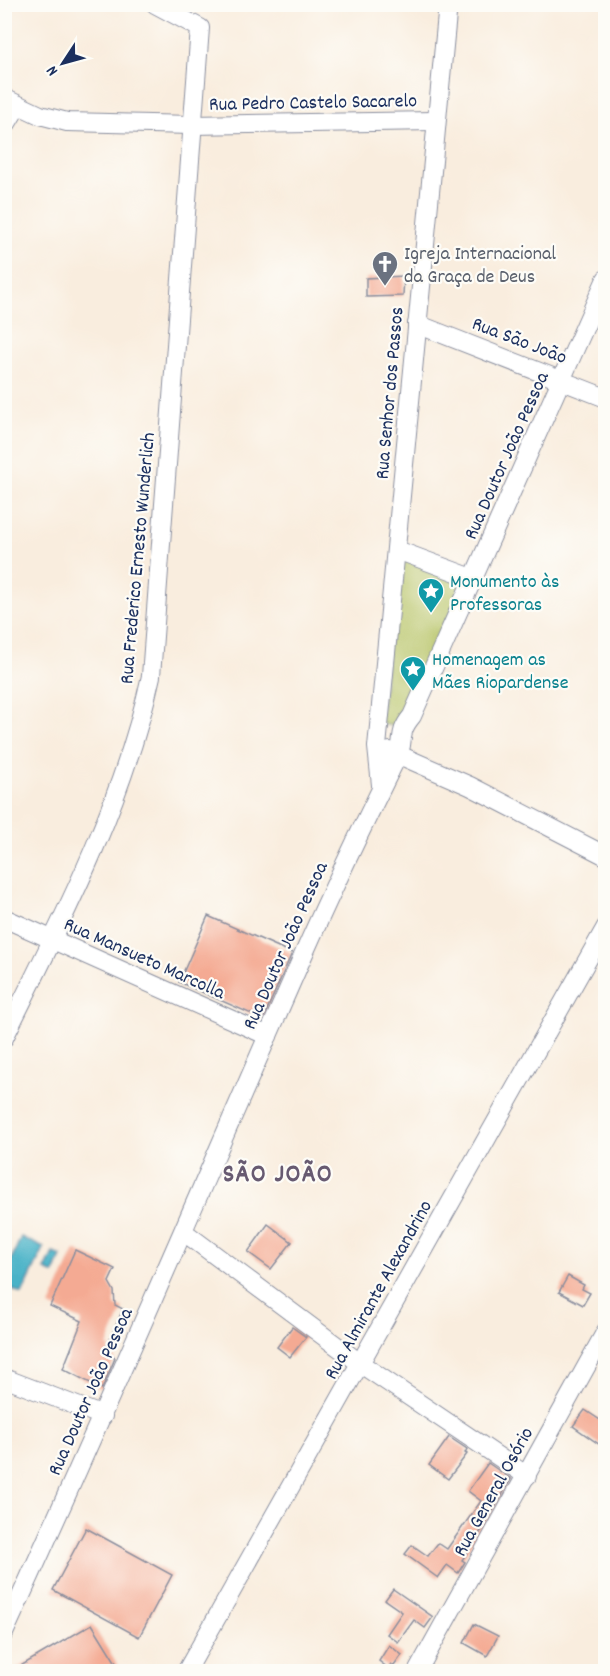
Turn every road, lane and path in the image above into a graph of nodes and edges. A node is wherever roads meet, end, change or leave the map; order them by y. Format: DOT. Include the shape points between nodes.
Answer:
graph roads {
  1 [pos="155,4"];
  2 [pos="448,4"];
  3 [pos="11,102"];
  4 [pos="192,117"];
  5 [pos="435,122"];
  6 [pos="4,128"];
  7 [pos="606,279"];
  8 [pos="417,324"];
  9 [pos="563,380"];
  10 [pos="606,399"];
  11 [pos="397,550"];
  12 [pos="475,579"];
  13 [pos="379,725"];
  14 [pos="402,728"];
  15 [pos="377,747"];
  16 [pos="399,754"];
  17 [pos="381,785"];
  18 [pos="606,856"];
  19 [pos="4,918"];
  20 [pos="606,927"];
  21 [pos="52,940"];
  22 [pos="268,1036"];
  23 [pos="4,1038"];
  24 [pos="184,1232"];
  25 [pos="606,1331"];
  26 [pos="361,1364"];
  27 [pos="4,1378"];
  28 [pos="103,1416"];
  29 [pos="527,1476"];
  30 [pos="4,1633"];
  31 [pos="186,1671"];
  32 [pos="417,1671"];
  1 -- 4 [label="street, Rua Frederico Ernesto Wunderlich" via="200,28"];
  2 -- 5 [label="street, Rua Senhor dos Passos"];
  3 -- 4 [label="street, Rua Pedro Castelo Sacarelo" via="40,116 67,122"];
  3 -- 6 [label="street"];
  4 -- 5 [label="street, Rua Pedro Castelo Sacarelo"];
  4 -- 21 [label="street, Rua Frederico Ernesto Wunderlich" via="151,676 126,767 96,846"];
  5 -- 8 [label="street, Rua Senhor dos Passos"];
  7 -- 9 [label="street, Rua Doutor João Pessoa"];
  8 -- 9 [label="street, Rua São João"];
  8 -- 11 [label="street, Rua Senhor dos Passos"];
  9 -- 10 [label="street, Rua São João"];
  9 -- 12 [label="street, Rua Doutor João Pessoa"];
  11 -- 12 [label="street"];
  11 -- 13 [label="street, Rua Senhor dos Passos"];
  12 -- 14 [label="street, Rua Doutor João Pessoa" via="412,716"];
  13 -- 14 [label="street"];
  13 -- 15 [label="street, Rua Senhor dos Passos"];
  14 -- 16 [label="street, Rua Doutor João Pessoa"];
  15 -- 16 [label="street"];
  15 -- 17 [label="street, Rua Senhor dos Passos"];
  16 -- 17 [label="street, Rua Doutor João Pessoa"];
  16 -- 18 [label="street"];
  17 -- 22 [label="street, Rua Doutor João Pessoa"];
  19 -- 21 [label="street, Rua Mansueto Marcolla"];
  20 -- 26 [label="street, Rua Almirante Alexandrino"];
  21 -- 22 [label="street, Rua Mansueto Marcolla"];
  21 -- 23 [label="street, Rua Frederico Ernesto Wunderlich"];
  22 -- 24 [label="street, Rua Doutor João Pessoa"];
  24 -- 26 [label="street"];
  24 -- 28 [label="street, Rua Doutor João Pessoa"];
  25 -- 29 [label="street, Rua General Osório"];
  26 -- 29 [label="street"];
  26 -- 31 [label="street, Rua Almirante Alexandrino"];
  27 -- 28 [label="street"];
  28 -- 30 [label="street, Rua Doutor João Pessoa"];
  29 -- 32 [label="street, Rua General Osório"];
}
